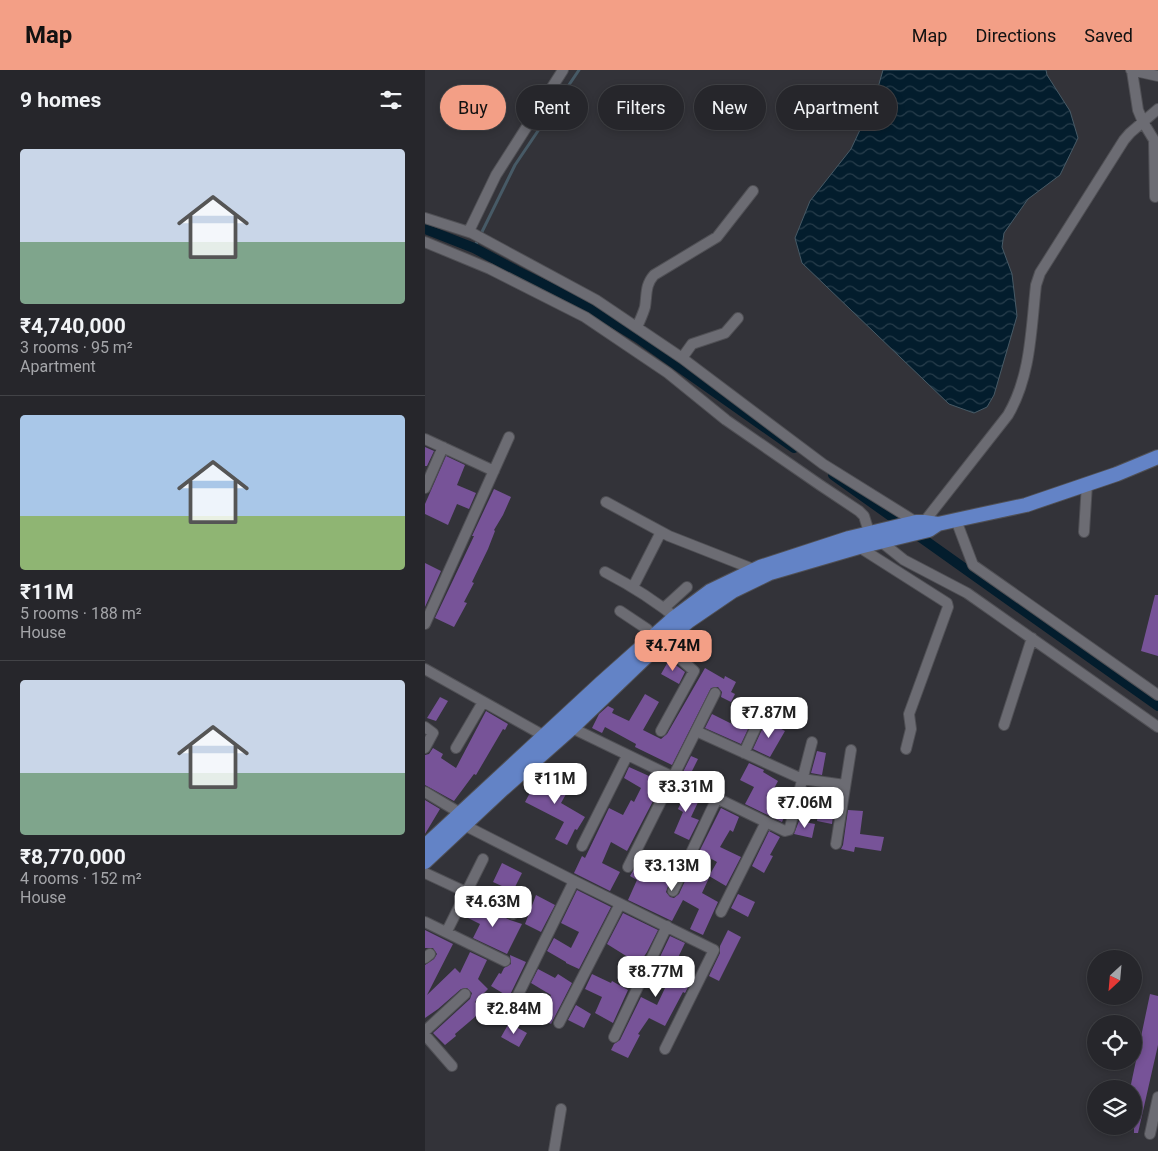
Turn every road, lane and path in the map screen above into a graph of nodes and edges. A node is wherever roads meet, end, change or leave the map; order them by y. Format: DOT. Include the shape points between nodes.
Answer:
graph roads {
  1 [pos="563,70"];
  2 [pos="1131,70"];
  3 [pos="1158,76"];
  4 [pos="1158,109"];
  5 [pos="1143,122"];
  6 [pos="753,191"];
  7 [pos="1155,197"];
  8 [pos="425,218"];
  9 [pos="471,232"];
  10 [pos="425,242"];
  11 [pos="738,318"];
  12 [pos="637,327"];
  13 [pos="682,358"];
  14 [pos="509,437"];
  15 [pos="425,439"];
  16 [pos="443,447"];
  17 [pos="1158,457"];
  18 [pos="494,471"];
  19 [pos="1087,484"];
  20 [pos="425,488"];
  21 [pos="606,502"];
  22 [pos="956,520"];
  23 [pos="922,525"];
  24 [pos="661,532"];
  25 [pos="869,532"];
  26 [pos="1084,532"];
  27 [pos="884,535"];
  28 [pos="859,547"];
  29 [pos="753,570"];
  30 [pos="605,572"];
  31 [pos="741,581"];
  32 [pos="633,587"];
  33 [pos="687,587"];
  34 [pos="664,608"];
  35 [pos="620,611"];
  36 [pos="680,621"];
  37 [pos="425,624"];
  38 [pos="1031,638"];
  39 [pos="658,640"];
  40 [pos="425,669"];
  41 [pos="715,693"];
  42 [pos="1158,695"];
  43 [pos="483,702"];
  44 [pos="760,718"];
  45 [pos="1004,725"];
  46 [pos="425,727"];
  47 [pos="572,728"];
  48 [pos="1158,728"];
  49 [pos="661,731"];
  50 [pos="696,731"];
  51 [pos="543,735"];
  52 [pos="556,742"];
  53 [pos="812,742"];
  54 [pos="425,748"];
  55 [pos="456,748"];
  56 [pos="906,749"];
  57 [pos="851,750"];
  58 [pos="744,753"];
  59 [pos="627,756"];
  60 [pos="672,777"];
  61 [pos="802,779"];
  62 [pos="845,785"];
  63 [pos="425,792"];
  64 [pos="717,798"];
  65 [pos="459,819"];
  66 [pos="766,822"];
  67 [pos="836,844"];
  68 [pos="425,846"];
  69 [pos="582,846"];
  70 [pos="483,859"];
  71 [pos="425,862"];
  72 [pos="628,867"];
  73 [pos="425,873"];
  74 [pos="574,882"];
  75 [pos="673,891"];
  76 [pos="467,892"];
  77 [pos="621,904"];
  78 [pos="721,912"];
  79 [pos="513,914"];
  80 [pos="425,922"];
  81 [pos="667,926"];
  82 [pos="447,932"];
  83 [pos="505,961"];
  84 [pos="465,994"];
  85 [pos="512,1007"];
  86 [pos="559,1023"];
  87 [pos="425,1031"];
  88 [pos="425,1035"];
  89 [pos="614,1037"];
  90 [pos="665,1049"];
  91 [pos="452,1066"];
  92 [pos="1158,1097"];
  93 [pos="561,1109"];
  94 [pos="1150,1134"];
  95 [pos="554,1151"];
  1 -- 9 [label="street" via="496,175"];
  2 -- 3 [label="street"];
  2 -- 5 [label="street" via="1137,108"];
  4 -- 5 [label="street"];
  5 -- 7 [label="street" via="1154,140"];
  5 -- 23 [label="street" via="1124,140 1037,279 1025,375 1013,406"];
  6 -- 12 [label="street" via="717,237 654,275 647,286 645,307"];
  8 -- 9 [label="street"];
  9 -- 12 [label="street" via="596,300"];
  10 -- 25 [label="street" via="490,269 588,319 668,373 726,420 859,510"];
  11 -- 13 [label="street" via="725,332 692,344"];
  12 -- 13 [label="street"];
  13 -- 23 [label="street" via="823,464"];
  14 -- 18 [label="street"];
  15 -- 16 [label="street"];
  16 -- 18 [label="street"];
  16 -- 20 [label="street"];
  17 -- 19 [label="main road"];
  18 -- 37 [label="street"];
  19 -- 22 [label="main road" via="1027,505"];
  19 -- 26 [label="street"];
  21 -- 24 [label="street"];
  22 -- 23 [label="main road"];
  22 -- 42 [label="street" via="973,565"];
  23 -- 27 [label="main road"];
  23 -- 27 [label="main road" via="900,538"];
  24 -- 29 [label="street"];
  24 -- 32 [label="street"];
  25 -- 27 [label="main road"];
  25 -- 29 [label="main road"];
  27 -- 28 [label="main road"];
  27 -- 38 [label="street" via="911,564 967,593"];
  28 -- 31 [label="main road"];
  28 -- 56 [label="street" via="947,602 948,607 909,714 911,729"];
  29 -- 31 [label="main road"];
  30 -- 32 [label="street"];
  31 -- 36 [label="main road" via="710,591"];
  32 -- 34 [label="street"];
  33 -- 34 [label="street"];
  34 -- 36 [label="street"];
  35 -- 39 [label="street"];
  36 -- 39 [label="main road"];
  38 -- 45 [label="street"];
  38 -- 48 [label="street"];
  39 -- 47 [label="main road" via="645,659"];
  39 -- 49 [label="street" via="694,671"];
  39 -- 51 [label="main road"];
  40 -- 43 [label="street"];
  41 -- 50 [label="street"];
  43 -- 51 [label="street"];
  43 -- 55 [label="street"];
  44 -- 58 [label="street"];
  46 -- 54 [label="street" via="433,733"];
  47 -- 52 [label="main road"];
  47 -- 59 [label="street"];
  50 -- 58 [label="street"];
  50 -- 60 [label="street"];
  51 -- 52 [label="street"];
  51 -- 65 [label="main road"];
  52 -- 65 [label="main road"];
  53 -- 61 [label="street"];
  57 -- 62 [label="street"];
  58 -- 61 [label="street"];
  59 -- 60 [label="street"];
  59 -- 69 [label="street"];
  60 -- 64 [label="street"];
  60 -- 72 [label="street"];
  61 -- 62 [label="street"];
  61 -- 66 [label="street" via="789,830"];
  62 -- 67 [label="street"];
  63 -- 65 [label="street"];
  64 -- 66 [label="street"];
  64 -- 75 [label="street"];
  65 -- 68 [label="main road"];
  65 -- 71 [label="main road"];
  65 -- 74 [label="street"];
  66 -- 78 [label="street"];
  70 -- 76 [label="street"];
  73 -- 76 [label="street"];
  74 -- 77 [label="street"];
  74 -- 85 [label="street"];
  76 -- 79 [label="street"];
  76 -- 82 [label="street"];
  77 -- 81 [label="street"];
  77 -- 86 [label="street"];
  80 -- 82 [label="street"];
  81 -- 89 [label="street"];
  81 -- 90 [label="street" via="714,950"];
  82 -- 83 [label="street"];
  84 -- 87 [label="street"];
  88 -- 91 [label="street"];
  92 -- 94 [label="street"];
  93 -- 95 [label="street"];
}
